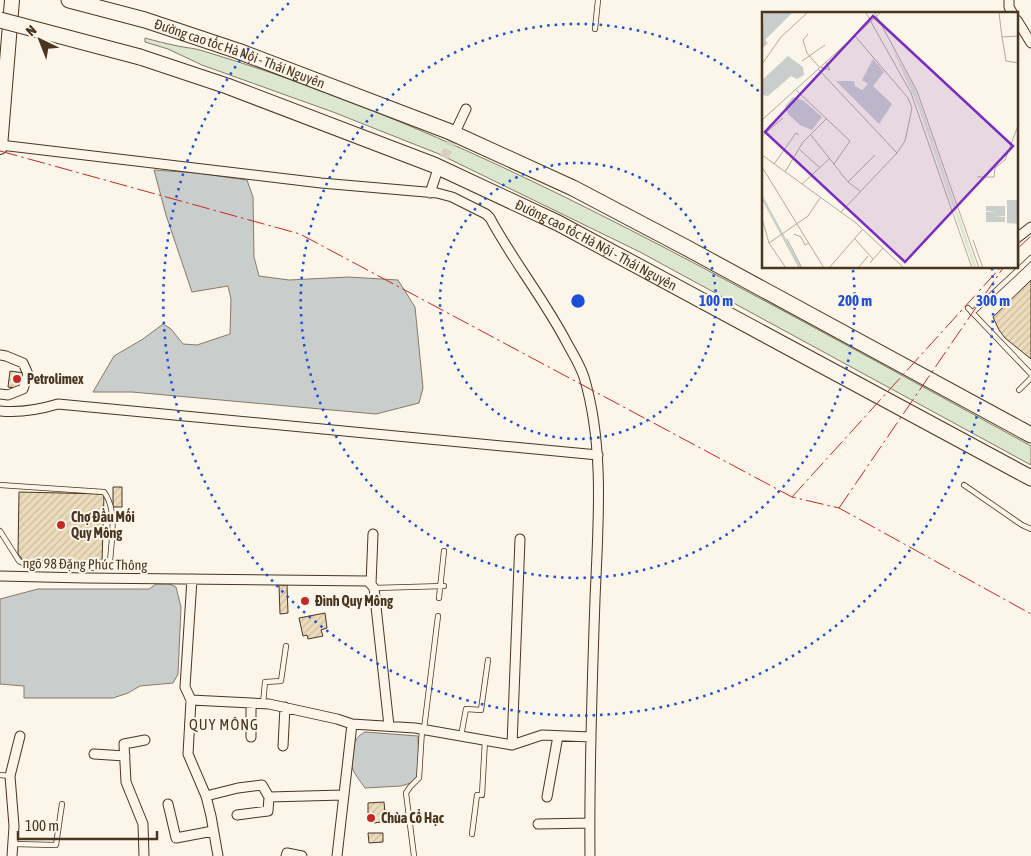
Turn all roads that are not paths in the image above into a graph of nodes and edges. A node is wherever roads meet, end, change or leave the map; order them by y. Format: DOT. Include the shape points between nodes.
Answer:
graph roads {
  1 [pos="12,0"];
  2 [pos="69,0"];
  3 [pos="598,0"];
  4 [pos="0,20"];
  5 [pos="1018,22"];
  6 [pos="595,29"];
  7 [pos="1031,43"];
  8 [pos="466,108"];
  9 [pos="457,128"];
  10 [pos="0,146"];
  11 [pos="437,172"];
  12 [pos="430,193"];
  13 [pos="1031,227"];
  14 [pos="1018,237"];
  15 [pos="1031,258"];
  16 [pos="968,308"];
  17 [pos="972,313"];
  18 [pos="0,355"];
  19 [pos="1031,374"];
  20 [pos="1031,378"];
  21 [pos="1019,390"];
  22 [pos="0,394"];
  23 [pos="0,411"];
  24 [pos="1031,435"];
  25 [pos="598,455"];
  26 [pos="1031,478"];
  27 [pos="0,485"];
  28 [pos="964,485"];
  29 [pos="1031,529"];
  30 [pos="0,531"];
  31 [pos="373,534"];
  32 [pos="520,539"];
  33 [pos="444,551"];
  34 [pos="0,576"];
  35 [pos="192,578"];
  36 [pos="372,586"];
  37 [pos="442,586"];
  38 [pos="439,598"];
  39 [pos="438,616"];
  40 [pos="286,646"];
  41 [pos="488,660"];
  42 [pos="191,700"];
  43 [pos="251,703"];
  44 [pos="263,704"];
  45 [pos="285,707"];
  46 [pos="352,724"];
  47 [pos="389,726"];
  48 [pos="423,730"];
  49 [pos="20,736"];
  50 [pos="460,736"];
  51 [pos="558,736"];
  52 [pos="590,736"];
  53 [pos="251,737"];
  54 [pos="145,740"];
  55 [pos="485,740"];
  56 [pos="512,745"];
  57 [pos="283,746"];
  58 [pos="94,754"];
  59 [pos="125,756"];
  60 [pos="0,775"];
  61 [pos="10,776"];
  62 [pos="343,795"];
  63 [pos="206,796"];
  64 [pos="269,797"];
  65 [pos="547,797"];
  66 [pos="62,804"];
  67 [pos="168,804"];
  68 [pos="237,816"];
  69 [pos="590,823"];
  70 [pos="538,824"];
  71 [pos="213,831"];
  72 [pos="472,834"];
  73 [pos="13,844"];
  74 [pos="12,856"];
  75 [pos="144,856"];
  76 [pos="218,856"];
  77 [pos="286,856"];
  78 [pos="302,856"];
  79 [pos="337,856"];
  80 [pos="414,856"];
  81 [pos="590,856"];
  1 -- 10 [label="main road"];
  2 -- 24 [label="highway, Đường cao tốc Hà Nội - Thái Nguyên" via="145,20 238,51 448,131 573,188"];
  3 -- 6 [label="lane"];
  4 -- 26 [label="highway, Đường cao tốc Hà Nội - Thái Nguyên, bridge" via="140,57 227,86 434,165 558,223"];
  5 -- 7 [label="street"];
  8 -- 9 [label="street"];
  10 -- 12 [label="street"];
  11 -- 12 [label="street"];
  12 -- 25 [label="street" via="452,197 486,214 543,301 583,376"];
  13 -- 14 [label="street"];
  15 -- 17 [label="lane"];
  16 -- 17 [label="lane"];
  17 -- 19 [label="lane"];
  18 -- 22 [label="street" via="23,363 28,374 23,389 8,395"];
  20 -- 21 [label="lane"];
  23 -- 25 [label="street" via="34,411 58,404"];
  25 -- 52 [label="street"];
  27 -- 30 [label="lane" via="104,492 112,519 110,563 98,568 25,564 19,561"];
  28 -- 29 [label="lane"];
  31 -- 36 [label="street"];
  32 -- 56 [label="street"];
  33 -- 37 [label="lane"];
  34 -- 35 [label="street, ngõ 98 Đặng Phúc Thông"];
  35 -- 36 [label="street, ngõ 98 Đặng Phúc Thông" via="360,580 368,581"];
  35 -- 42 [label="street" via="185,687"];
  36 -- 37 [label="lane"];
  36 -- 47 [label="street"];
  37 -- 38 [label="lane"];
  39 -- 48 [label="lane"];
  40 -- 44 [label="lane" via="281,681 266,682"];
  41 -- 50 [label="lane" via="481,710 466,709"];
  42 -- 43 [label="street"];
  42 -- 63 [label="street" via="188,754"];
  43 -- 44 [label="street"];
  43 -- 53 [label="street"];
  44 -- 45 [label="street"];
  45 -- 46 [label="street"];
  45 -- 57 [label="street"];
  46 -- 47 [label="street"];
  46 -- 62 [label="street"];
  47 -- 48 [label="street"];
  48 -- 50 [label="street"];
  48 -- 80 [label="lane" via="419,778 406,793"];
  49 -- 61 [label="street"];
  50 -- 55 [label="street"];
  51 -- 52 [label="street"];
  51 -- 56 [label="street" via="542,735"];
  51 -- 65 [label="street"];
  52 -- 69 [label="street"];
  54 -- 59 [label="street" via="124,744"];
  55 -- 56 [label="street"];
  55 -- 72 [label="lane" via="482,795 476,795"];
  58 -- 59 [label="street"];
  59 -- 75 [label="street" via="126,782 143,824"];
  60 -- 61 [label="lane"];
  61 -- 73 [label="street"];
  62 -- 64 [label="street"];
  62 -- 79 [label="street"];
  63 -- 64 [label="street" via="262,785"];
  63 -- 71 [label="street"];
  64 -- 68 [label="street" via="268,811"];
  66 -- 73 [label="lane" via="56,846"];
  67 -- 71 [label="street" via="176,838"];
  69 -- 70 [label="street"];
  69 -- 81 [label="street"];
  71 -- 76 [label="street"];
  73 -- 74 [label="street"];
  77 -- 78 [label="street" via="288,853"];
}
